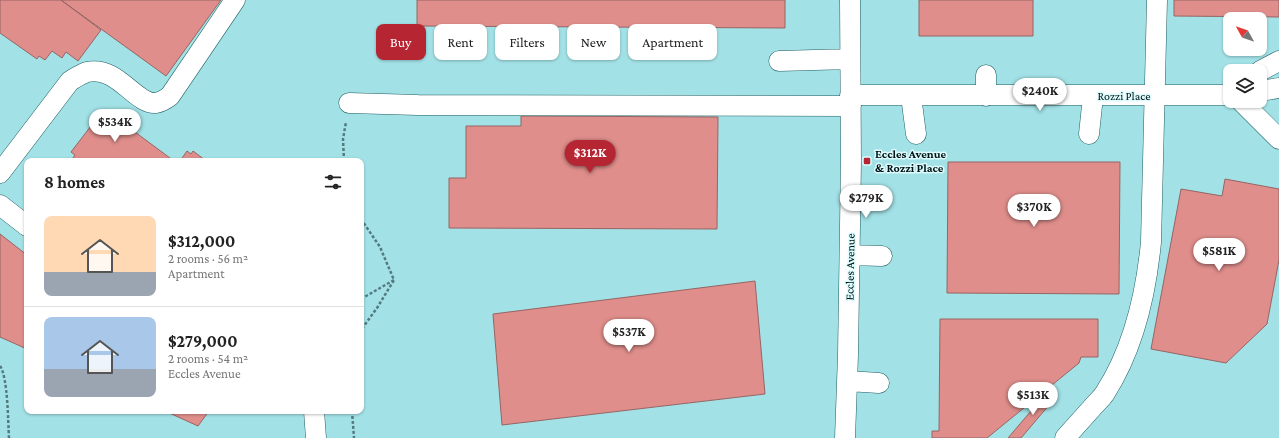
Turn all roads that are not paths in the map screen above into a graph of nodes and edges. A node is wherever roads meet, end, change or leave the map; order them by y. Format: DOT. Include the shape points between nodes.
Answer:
graph roads {
  1 [pos="235,0"];
  2 [pos="850,0"];
  3 [pos="1157,0"];
  4 [pos="850,59"];
  5 [pos="779,61"];
  6 [pos="1279,61"];
  7 [pos="1267,67"];
  8 [pos="986,75"];
  9 [pos="1279,88"];
  10 [pos="1267,90"];
  11 [pos="911,96"];
  12 [pos="986,96"];
  13 [pos="1093,96"];
  14 [pos="1154,96"];
  15 [pos="1223,96"];
  16 [pos="851,101"];
  17 [pos="349,103"];
  18 [pos="1248,108"];
  19 [pos="916,134"];
  20 [pos="1089,134"];
  21 [pos="1279,139"];
  22 [pos="0,173"];
  23 [pos="0,205"];
  24 [pos="24,224"];
  25 [pos="850,255"];
  26 [pos="882,256"];
  27 [pos="848,381"];
  28 [pos="879,383"];
  29 [pos="314,414"];
  30 [pos="316,438"];
  31 [pos="846,438"];
  32 [pos="1065,438"];
  1 -- 22 [label="street" via="170,96 154,103 144,100 105,72 87,72 70,81"];
  2 -- 4 [label="street, Eccles Avenue"];
  3 -- 14 [label="street"];
  4 -- 5 [label="street"];
  4 -- 16 [label="street, Eccles Avenue"];
  6 -- 7 [label="street"];
  8 -- 12 [label="street"];
  9 -- 10 [label="street"];
  11 -- 12 [label="street, Rozzi Place"];
  11 -- 16 [label="street, Rozzi Place"];
  11 -- 19 [label="street"];
  12 -- 13 [label="street, Rozzi Place"];
  13 -- 14 [label="street, Rozzi Place"];
  13 -- 20 [label="street"];
  14 -- 15 [label="street, Rozzi Place"];
  14 -- 32 [label="street" via="1151,242 1148,274 1141,305 1119,370 1104,394"];
  16 -- 17 [label="street, Rozzi Place" via="426,105"];
  16 -- 25 [label="street, Eccles Avenue"];
  18 -- 21 [label="street"];
  23 -- 24 [label="street"];
  25 -- 26 [label="street"];
  25 -- 27 [label="street, Eccles Avenue"];
  27 -- 28 [label="street"];
  27 -- 31 [label="street, Eccles Avenue"];
  29 -- 30 [label="street"];
}
